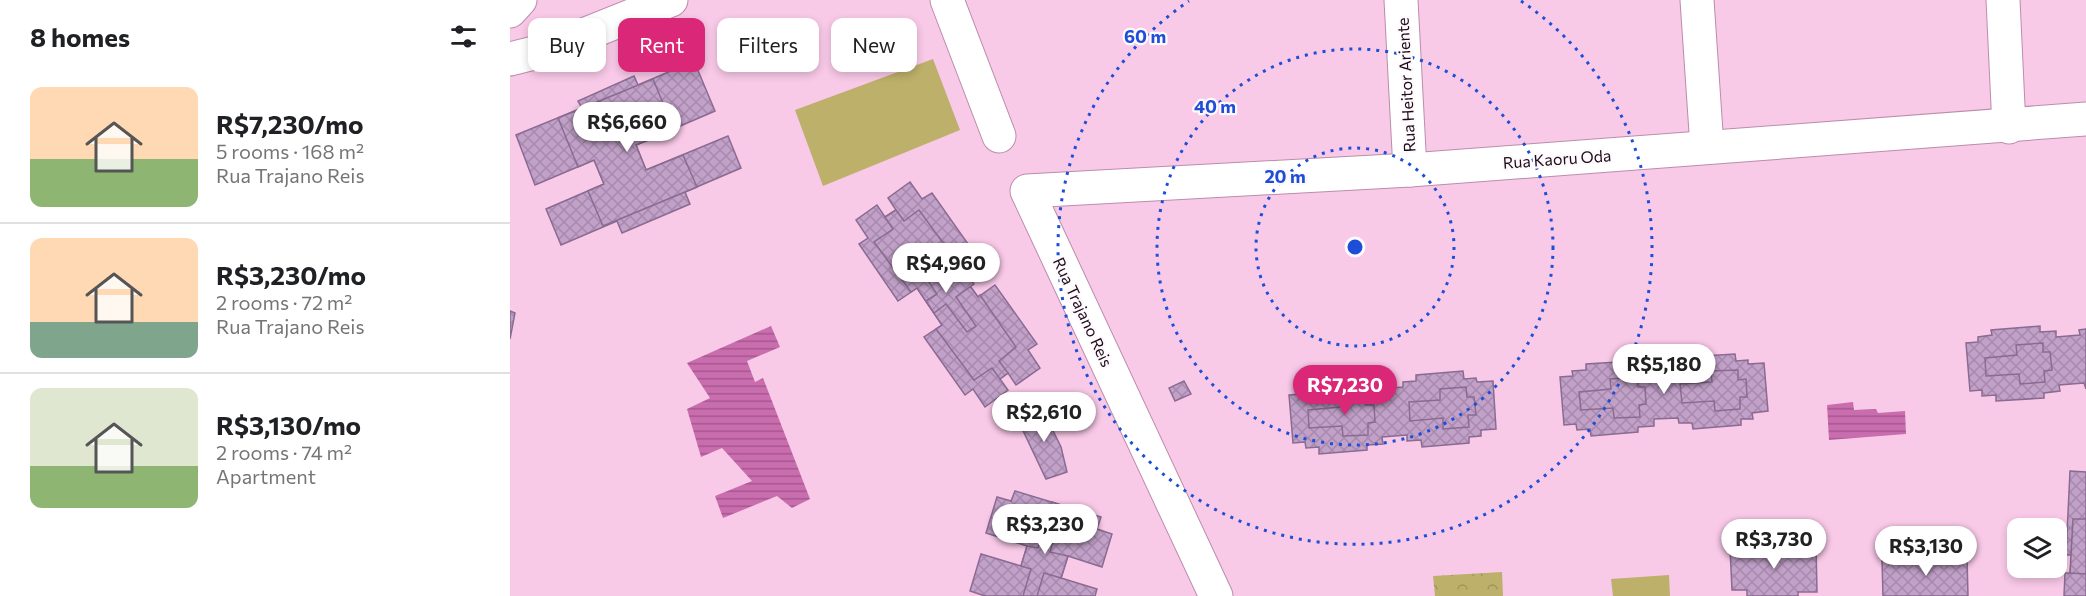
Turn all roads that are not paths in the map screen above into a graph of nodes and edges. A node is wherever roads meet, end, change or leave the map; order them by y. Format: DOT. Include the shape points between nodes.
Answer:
graph roads {
  1 [pos="520,0"];
  2 [pos="671,0"];
  3 [pos="948,0"];
  4 [pos="1401,0"];
  5 [pos="1696,0"];
  6 [pos="2003,0"];
  7 [pos="510,11"];
  8 [pos="510,58"];
  9 [pos="2086,119"];
  10 [pos="2009,127"];
  11 [pos="999,135"];
  12 [pos="1707,147"];
  13 [pos="1410,170"];
  14 [pos="1027,191"];
  15 [pos="1216,596"];
  1 -- 7 [label="street"];
  2 -- 8 [label="street" via="546,50"];
  3 -- 11 [label="street"];
  4 -- 13 [label="street, Rua Heitor Ariente"];
  5 -- 12 [label="street"];
  6 -- 10 [label="street"];
  9 -- 10 [label="street, Rua Kaoru Oda"];
  10 -- 12 [label="street, Rua Kaoru Oda"];
  12 -- 13 [label="street, Rua Kaoru Oda"];
  13 -- 14 [label="street, Rua Kaoru Oda"];
  14 -- 15 [label="street, Rua Trajano Reis"];
}
